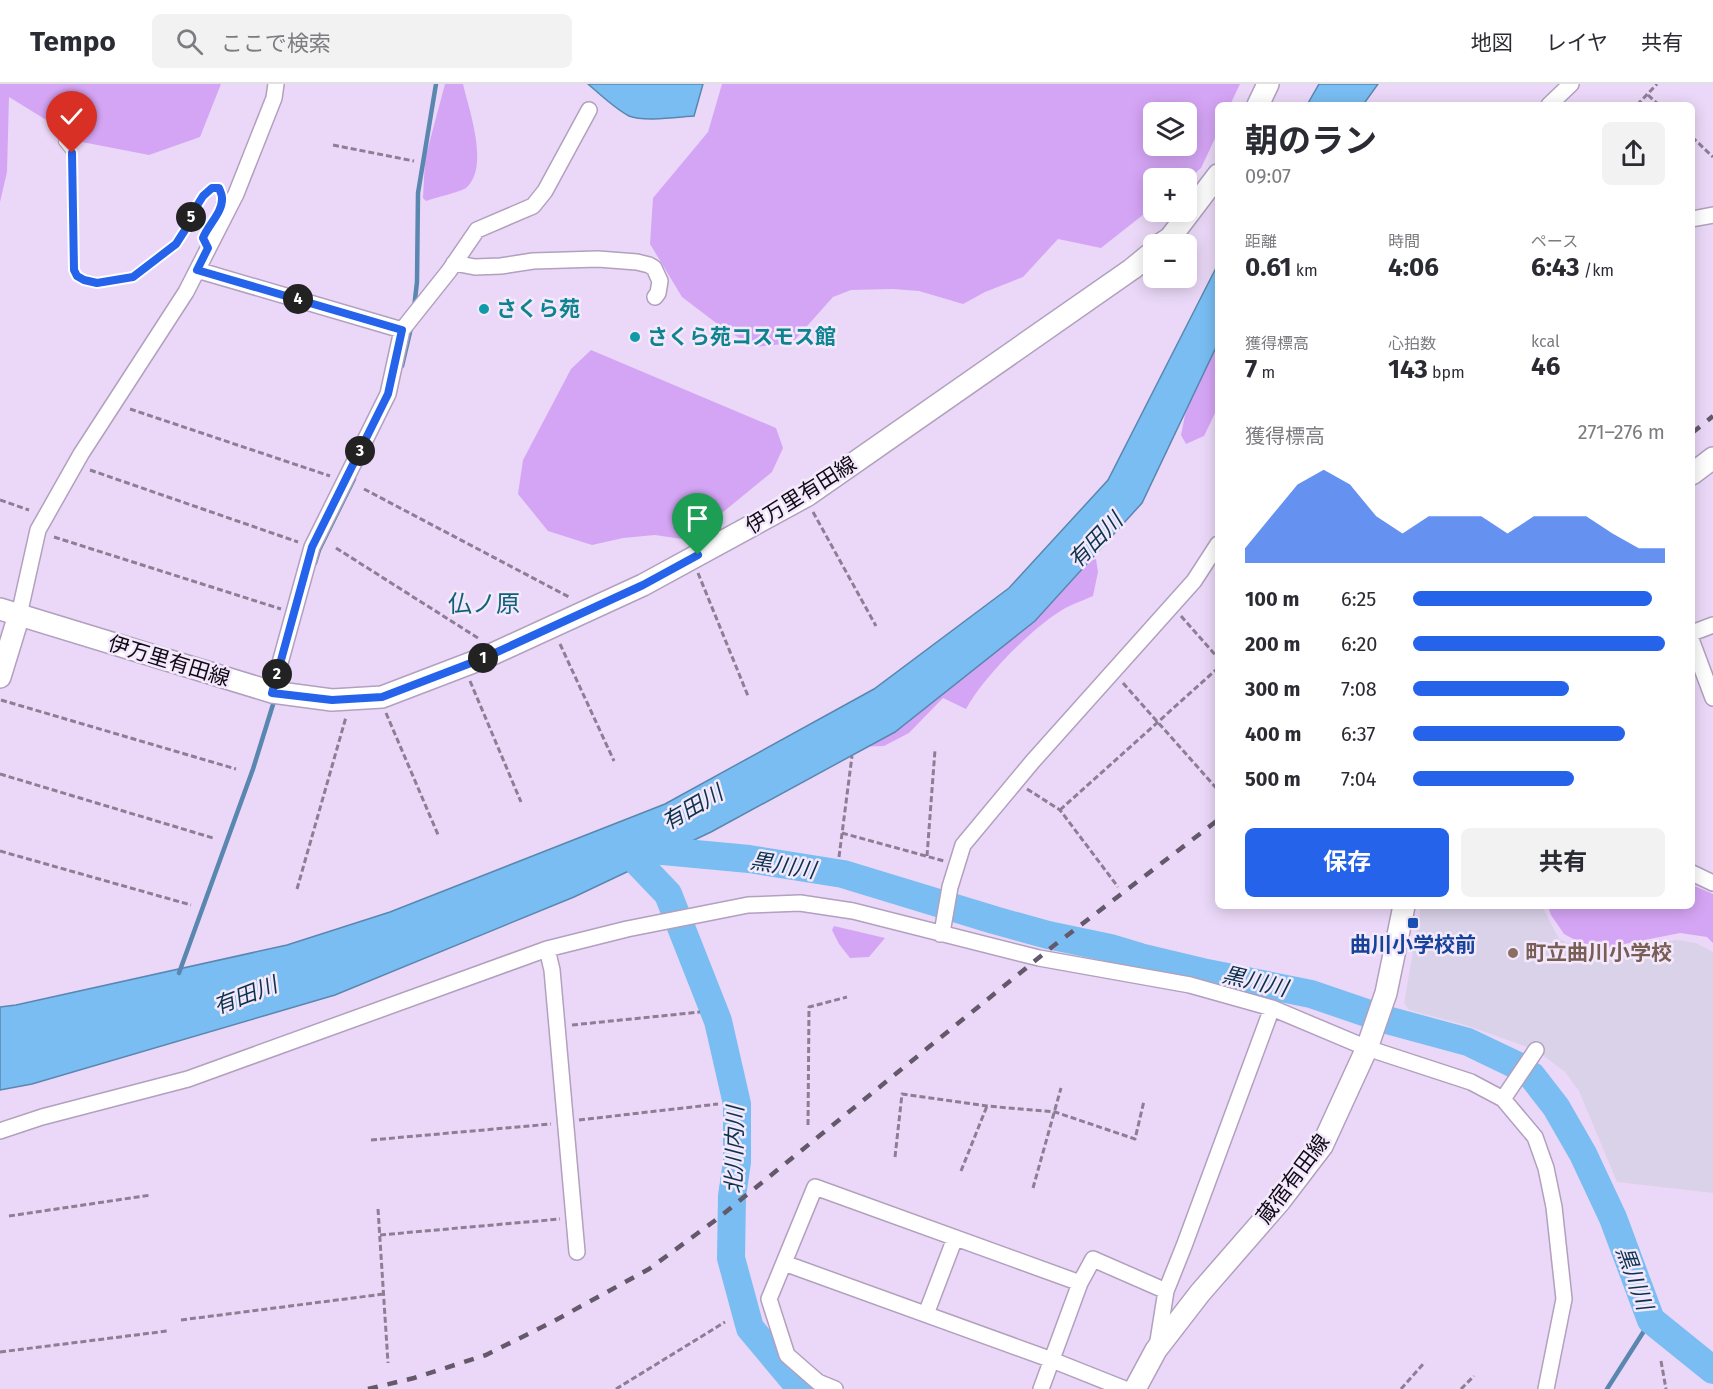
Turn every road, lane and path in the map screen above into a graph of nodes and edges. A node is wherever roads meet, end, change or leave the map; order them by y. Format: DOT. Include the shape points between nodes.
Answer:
graph roads {
  1 [pos="276,84"];
  2 [pos="1268,84"];
  3 [pos="1571,84"];
  4 [pos="1657,84"];
  5 [pos="1648,94"];
  6 [pos="1259,102"];
  7 [pos="1552,102"];
  8 [pos="1640,102"];
  9 [pos="1656,102"];
  10 [pos="590,110"];
  11 [pos="1695,140"];
  12 [pos="63,142"];
  13 [pos="333,145"];
  14 [pos="1713,157"];
  15 [pos="414,161"];
  16 [pos="1215,179"];
  17 [pos="1713,214"];
  18 [pos="1695,218"];
  19 [pos="1173,234"];
  20 [pos="208,248"];
  21 [pos="1143,260"];
  22 [pos="454,263"];
  23 [pos="197,270"];
  24 [pos="655,297"];
  25 [pos="402,330"];
  26 [pos="130,409"];
  27 [pos="1713,458"];
  28 [pos="90,470"];
  29 [pos="1695,472"];
  30 [pos="337,478"];
  31 [pos="364,489"];
  32 [pos="0,500"];
  33 [pos="809,506"];
  34 [pos="28,510"];
  35 [pos="54,537"];
  36 [pos="304,544"];
  37 [pos="336,548"];
  38 [pos="1215,549"];
  39 [pos="698,571"];
  40 [pos="569,597"];
  41 [pos="285,610"];
  42 [pos="10,612"];
  43 [pos="1177,612"];
  44 [pos="1713,625"];
  45 [pos="876,626"];
  46 [pos="1695,632"];
  47 [pos="478,638"];
  48 [pos="559,642"];
  49 [pos="1695,650"];
  50 [pos="1215,655"];
  51 [pos="1215,671"];
  52 [pos="0,677"];
  53 [pos="469,678"];
  54 [pos="1120,680"];
  55 [pos="272,693"];
  56 [pos="748,696"];
  57 [pos="1713,698"];
  58 [pos="1,700"];
  59 [pos="348,710"];
  60 [pos="387,713"];
  61 [pos="1158,722"];
  62 [pos="935,750"];
  63 [pos="852,756"];
  64 [pos="614,761"];
  65 [pos="236,769"];
  66 [pos="0,774"];
  67 [pos="1215,787"];
  68 [pos="1026,788"];
  69 [pos="521,802"];
  70 [pos="1060,810"];
  71 [pos="842,832"];
  72 [pos="439,837"];
  73 [pos="213,838"];
  74 [pos="0,850"];
  75 [pos="927,856"];
  76 [pos="839,857"];
  77 [pos="949,862"];
  78 [pos="1695,874"];
  79 [pos="1713,883"];
  80 [pos="1118,887"];
  81 [pos="297,889"];
  82 [pos="191,905"];
  83 [pos="1403,909"];
  84 [pos="942,930"];
  85 [pos="547,949"];
  86 [pos="848,996"];
  87 [pos="1272,1008"];
  88 [pos="700,1012"];
  89 [pos="567,1026"];
  90 [pos="1367,1048"];
  91 [pos="1536,1050"];
  92 [pos="1061,1088"];
  93 [pos="1503,1099"];
  94 [pos="1144,1101"];
  95 [pos="718,1104"];
  96 [pos="987,1106"];
  97 [pos="1055,1112"];
  98 [pos="577,1120"];
  99 [pos="554,1124"];
  100 [pos="808,1125"];
  101 [pos="0,1131"];
  102 [pos="371,1140"];
  103 [pos="896,1157"];
  104 [pos="961,1171"];
  105 [pos="1033,1188"];
  106 [pos="151,1195"];
  107 [pos="378,1209"];
  108 [pos="9,1216"];
  109 [pos="562,1219"];
  110 [pos="380,1235"];
  111 [pos="955,1238"];
  112 [pos="577,1252"];
  113 [pos="784,1263"];
  114 [pos="1080,1283"];
  115 [pos="1166,1291"];
  116 [pos="384,1294"];
  117 [pos="926,1314"];
  118 [pos="180,1320"];
  119 [pos="725,1322"];
  120 [pos="167,1331"];
  121 [pos="1156,1350"];
  122 [pos="0,1352"];
  123 [pos="1052,1360"];
  124 [pos="1661,1361"];
  125 [pos="1425,1362"];
  126 [pos="388,1364"];
  127 [pos="1474,1376"];
  128 [pos="616,1389"];
  129 [pos="835,1389"];
  130 [pos="1041,1389"];
  131 [pos="1125,1389"];
  132 [pos="1135,1389"];
  133 [pos="1401,1389"];
  134 [pos="1461,1389"];
  135 [pos="1546,1389"];
  136 [pos="1666,1389"];
  1 -- 20 [label="street" via="236,194"];
  2 -- 6 [label="main road"];
  3 -- 7 [label="street"];
  4 -- 5 [label="path"];
  5 -- 8 [label="path"];
  5 -- 9 [label="path"];
  10 -- 22 [label="street" via="533,206 477,230"];
  11 -- 14 [label="path"];
  12 -- 20 [label="lane" via="72,153 77,276 97,283 133,277 176,244 203,196 212,188 219,188 222,198 218,212 203,238"];
  13 -- 15 [label="path"];
  16 -- 19 [label="main road"];
  17 -- 18 [label="street"];
  20 -- 23 [label="street"];
  21 -- 55 [label="main road, 伊万里有田線" via="808,495 643,585 484,658 382,697 332,700"];
  22 -- 24 [label="street" via="475,267 533,261 637,262 654,268 660,281"];
  22 -- 25 [label="street"];
  23 -- 25 [label="street"];
  23 -- 42 [label="street" via="38,530"];
  25 -- 55 [label="street" via="388,394 312,547"];
  26 -- 30 [label="path"];
  27 -- 29 [label="main road"];
  28 -- 36 [label="path"];
  31 -- 40 [label="path"];
  32 -- 34 [label="path"];
  33 -- 45 [label="path"];
  35 -- 41 [label="path"];
  37 -- 47 [label="path"];
  38 -- 84 [label="street" via="1194,581 1033,760 963,845"];
  39 -- 56 [label="path"];
  42 -- 52 [label="main road"];
  42 -- 55 [label="main road, 伊万里有田線"];
  43 -- 50 [label="path"];
  44 -- 46 [label="street"];
  48 -- 64 [label="path"];
  49 -- 57 [label="street"];
  51 -- 61 [label="path"];
  53 -- 69 [label="path"];
  54 -- 61 [label="path"];
  58 -- 65 [label="path"];
  59 -- 81 [label="path"];
  60 -- 72 [label="path"];
  61 -- 67 [label="path"];
  61 -- 70 [label="path"];
  62 -- 75 [label="path"];
  63 -- 71 [label="path"];
  66 -- 73 [label="path"];
  68 -- 70 [label="path"];
  70 -- 80 [label="path"];
  71 -- 75 [label="path"];
  71 -- 76 [label="path"];
  74 -- 82 [label="path"];
  75 -- 77 [label="path"];
  78 -- 79 [label="street"];
  83 -- 90 [label="main road, 蔵宿有田線" via="1386,993"];
  84 -- 85 [label="street" via="853,910 800,903 748,905"];
  84 -- 87 [label="street" via="1039,958 1190,985"];
  85 -- 101 [label="street" via="188,1079"];
  85 -- 112 [label="street"];
  86 -- 100 [label="path" via="809,1007"];
  87 -- 90 [label="street"];
  87 -- 115 [label="street"];
  88 -- 89 [label="path"];
  90 -- 93 [label="street" via="1471,1082"];
  90 -- 121 [label="main road, 蔵宿有田線" via="1322,1146"];
  91 -- 93 [label="street"];
  92 -- 97 [label="path"];
  93 -- 135 [label="street" via="1535,1137 1554,1207 1564,1299"];
  94 -- 97 [label="path" via="1135,1139"];
  95 -- 98 [label="path"];
  96 -- 97 [label="path"];
  96 -- 103 [label="path" via="902,1094"];
  96 -- 104 [label="path"];
  97 -- 105 [label="path"];
  99 -- 102 [label="path"];
  106 -- 108 [label="path"];
  107 -- 110 [label="path"];
  109 -- 110 [label="path"];
  110 -- 116 [label="path"];
  111 -- 113 [label="street" via="814,1187"];
  111 -- 114 [label="street"];
  111 -- 117 [label="street"];
  113 -- 117 [label="street"];
  113 -- 129 [label="street" via="769,1299 787,1355 818,1382"];
  114 -- 115 [label="street" via="1093,1259"];
  114 -- 123 [label="street"];
  115 -- 121 [label="street"];
  116 -- 118 [label="path"];
  116 -- 126 [label="path"];
  117 -- 123 [label="street"];
  119 -- 128 [label="path"];
  120 -- 122 [label="path"];
  121 -- 132 [label="main road, 蔵宿有田線"];
  123 -- 130 [label="street"];
  123 -- 131 [label="street"];
  124 -- 136 [label="path"];
  125 -- 133 [label="path"];
  127 -- 134 [label="path"];
}
